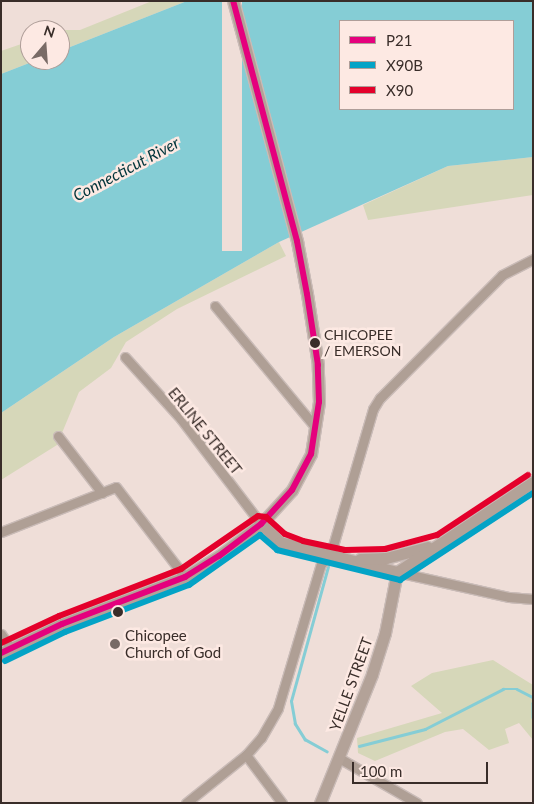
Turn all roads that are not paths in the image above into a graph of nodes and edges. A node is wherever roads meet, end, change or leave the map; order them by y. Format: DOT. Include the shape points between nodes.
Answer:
graph roads {
  1 [pos="233,1"];
  2 [pos="533,259"];
  3 [pos="215,306"];
  4 [pos="125,357"];
  5 [pos="315,427"];
  6 [pos="58,436"];
  7 [pos="533,482"];
  8 [pos="102,493"];
  9 [pos="261,524"];
  10 [pos="1,532"];
  11 [pos="442,543"];
  12 [pos="330,556"];
  13 [pos="344,559"];
  14 [pos="397,572"];
  15 [pos="185,577"];
  16 [pos="533,599"];
  17 [pos="1,634"];
  18 [pos="5,649"];
  19 [pos="246,755"];
  20 [pos="339,758"];
  21 [pos="186,803"];
  22 [pos="282,803"];
  23 [pos="320,803"];
  24 [pos="417,803"];
  1 -- 5 [label="main road" via="297,241 318,365"];
  2 -- 12 [label="street" via="502,275 384,392 373,408"];
  3 -- 5 [label="street"];
  4 -- 9 [label="street, ERLINE STREET" via="181,419"];
  5 -- 9 [label="main road" via="305,469 292,490"];
  6 -- 8 [label="street"];
  7 -- 11 [label="main road"];
  8 -- 10 [label="street"];
  8 -- 15 [label="street" via="116,487"];
  9 -- 12 [label="main road" via="280,542"];
  9 -- 15 [label="main road"];
  11 -- 13 [label="main road" via="386,558"];
  11 -- 14 [label="main road"];
  12 -- 13 [label="main road"];
  12 -- 19 [label="street" via="321,564 278,708 261,738"];
  13 -- 14 [label="main road"];
  14 -- 16 [label="street" via="509,598"];
  14 -- 20 [label="main road, YELLE STREET" via="385,633"];
  15 -- 18 [label="main road"];
  17 -- 18 [label="street"];
  19 -- 21 [label="street"];
  19 -- 22 [label="street"];
  20 -- 23 [label="main road, YELLE STREET"];
  20 -- 24 [label="street"];
}
